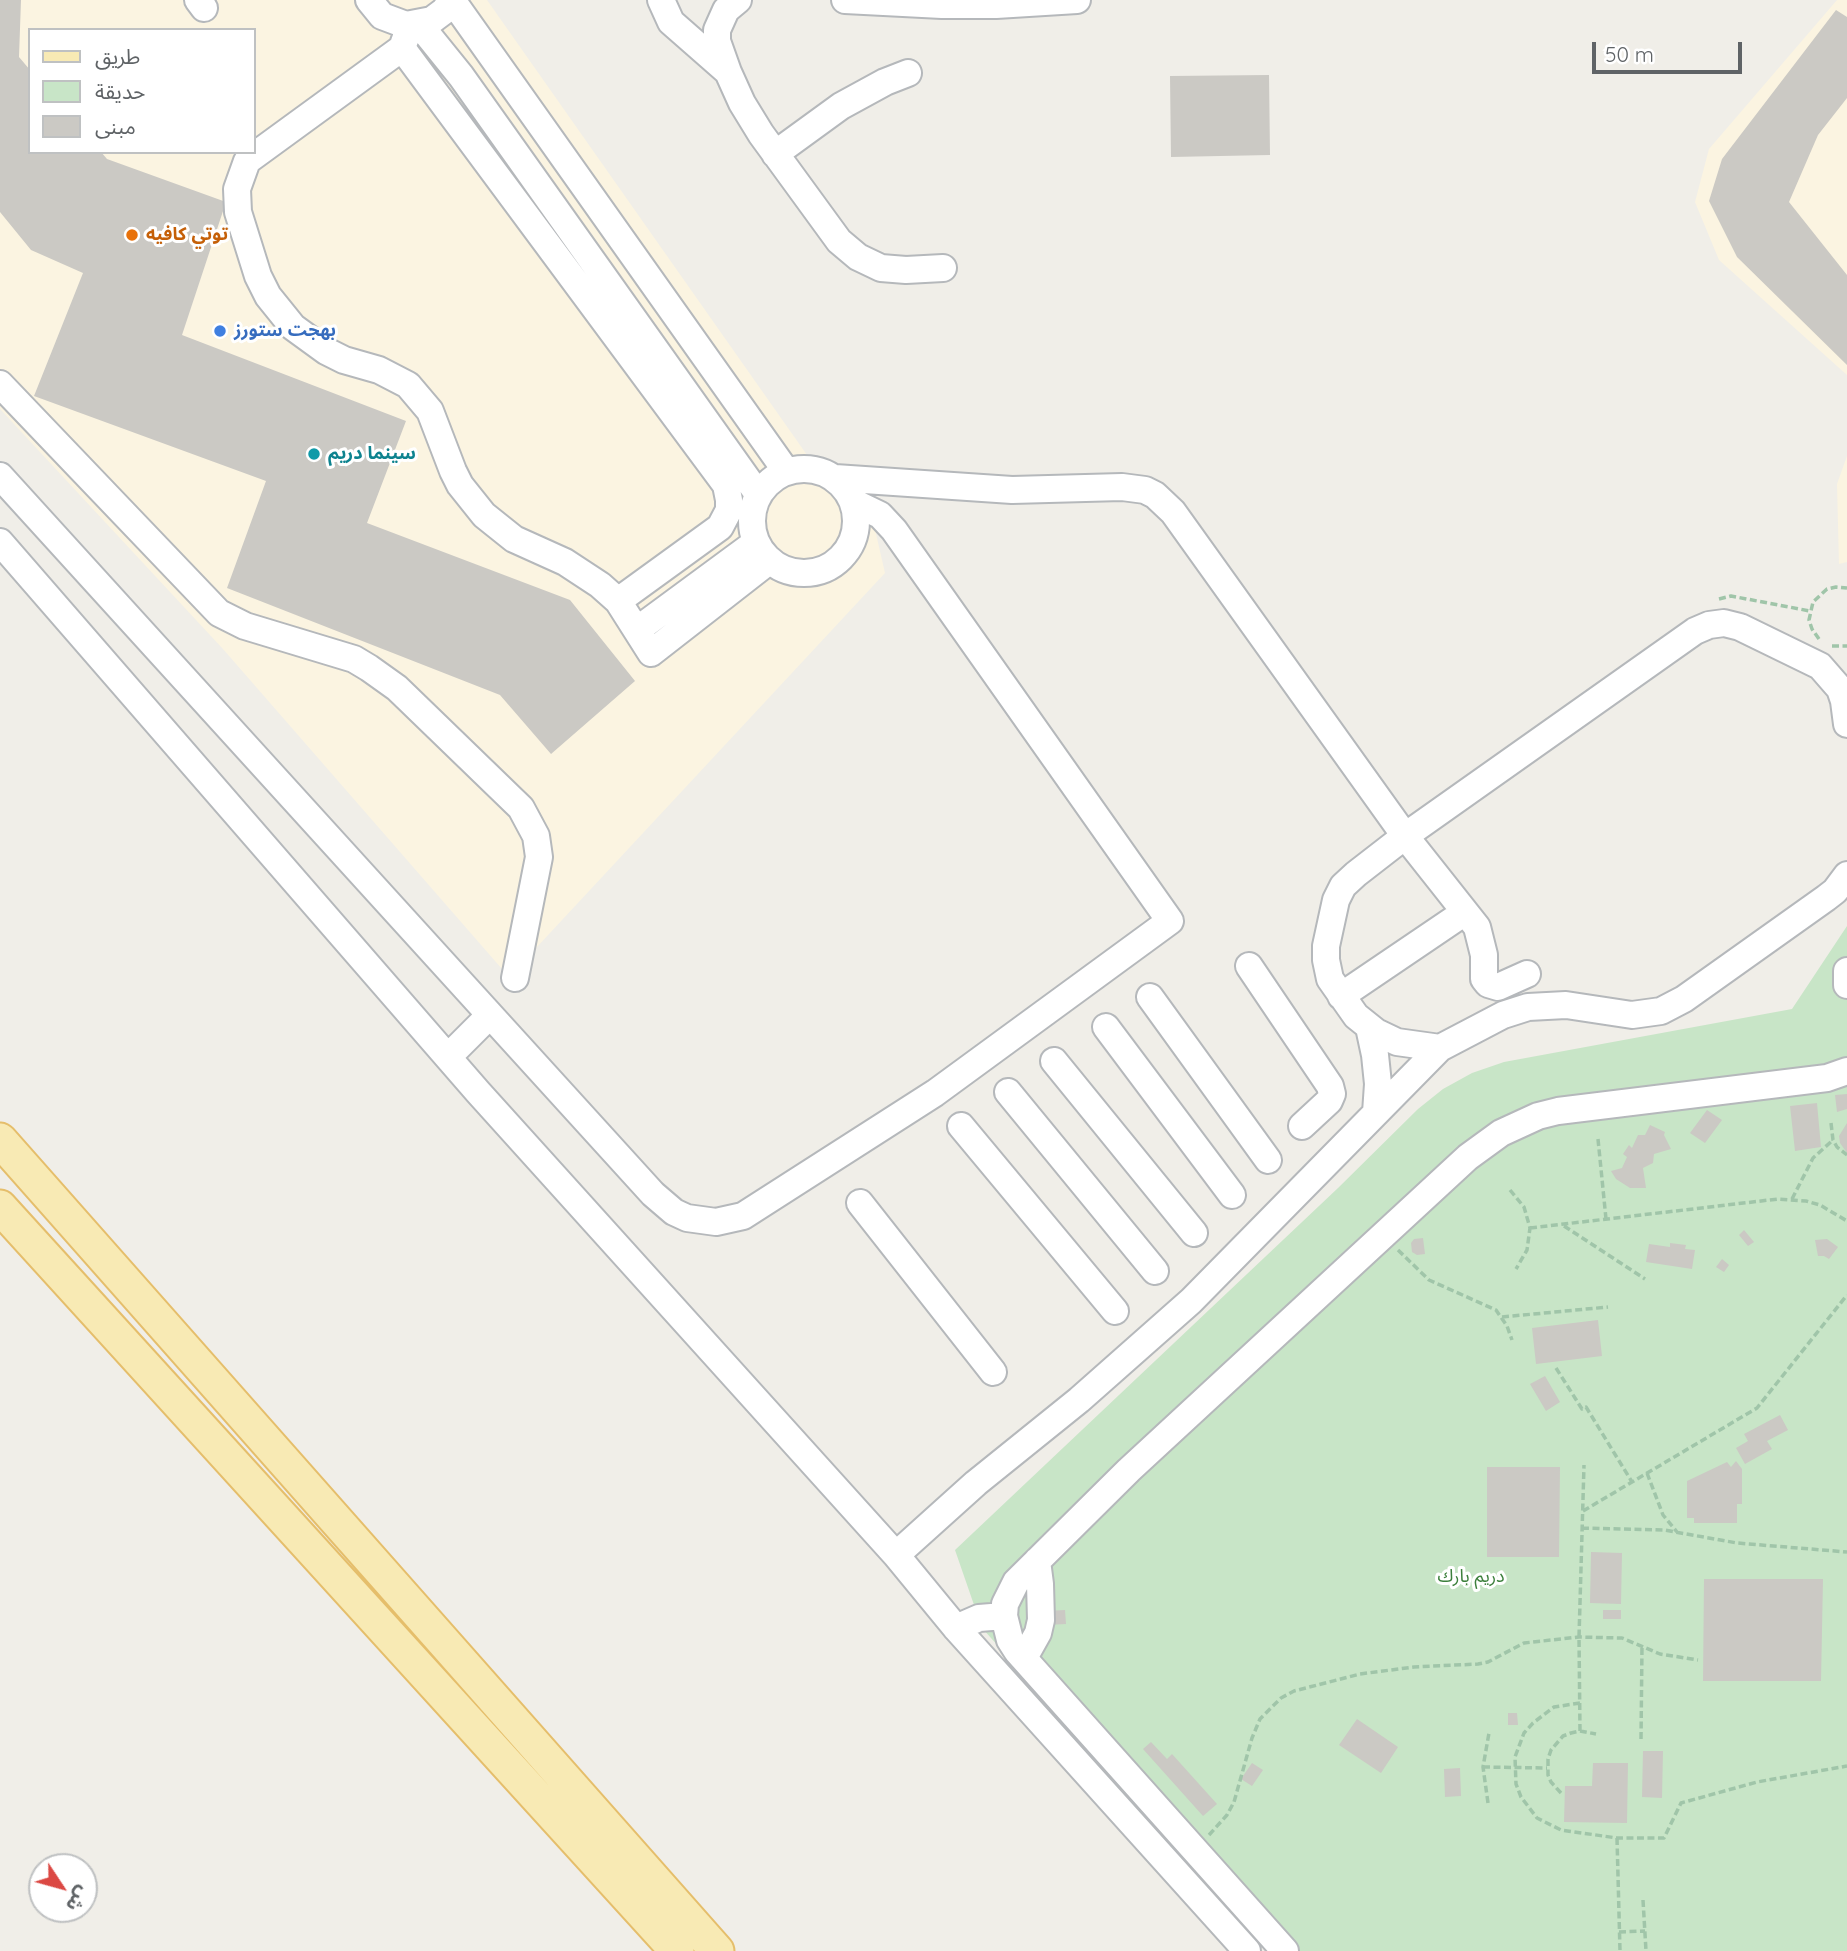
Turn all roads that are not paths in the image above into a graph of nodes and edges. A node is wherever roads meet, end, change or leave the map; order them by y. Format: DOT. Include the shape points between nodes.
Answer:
graph roads {
  1 [pos="369,0"];
  2 [pos="452,0"];
  3 [pos="662,0"];
  4 [pos="738,0"];
  5 [pos="845,0"];
  6 [pos="1077,0"];
  7 [pos="891,2"];
  8 [pos="941,2"];
  9 [pos="409,33"];
  10 [pos="728,72"];
  11 [pos="908,73"];
  12 [pos="775,154"];
  13 [pos="943,268"];
  14 [pos="0,384"];
  15 [pos="786,471"];
  16 [pos="0,476"];
  17 [pos="835,478"];
  18 [pos="758,494"];
  19 [pos="853,502"];
  20 [pos="0,542"];
  21 [pos="762,552"];
  22 [pos="618,601"];
  23 [pos="637,630"];
  24 [pos="1847,724"];
  25 [pos="1405,836"];
  26 [pos="1847,875"];
  27 [pos="1465,912"];
  28 [pos="1249,966"];
  29 [pos="1847,971"];
  30 [pos="1527,974"];
  31 [pos="515,978"];
  32 [pos="1847,985"];
  33 [pos="1341,996"];
  34 [pos="1150,997"];
  35 [pos="491,1016"];
  36 [pos="1106,1027"];
  37 [pos="1369,1027"];
  38 [pos="1440,1048"];
  39 [pos="449,1057"];
  40 [pos="1054,1061"];
  41 [pos="1847,1071"];
  42 [pos="1008,1092"];
  43 [pos="1376,1113"];
  44 [pos="961,1126"];
  45 [pos="1302,1126"];
  46 [pos="0,1140"];
  47 [pos="1268,1160"];
  48 [pos="1232,1195"];
  49 [pos="860,1203"];
  50 [pos="0,1207"];
  51 [pos="1194,1233"];
  52 [pos="1155,1271"];
  53 [pos="1115,1311"];
  54 [pos="993,1372"];
  55 [pos="896,1555"];
  56 [pos="1037,1561"];
  57 [pos="1004,1616"];
  58 [pos="956,1628"];
  59 [pos="1024,1658"];
  60 [pos="677,1951"];
  61 [pos="717,1951"];
  62 [pos="1247,1951"];
  63 [pos="1286,1951"];
  1 -- 9 [label="street" via="382,16"];
  2 -- 9 [label="street" via="438,16"];
  2 -- 15 [label="street"];
  3 -- 10 [label="street" via="671,22"];
  4 -- 10 [label="street" via="726,10 717,30"];
  5 -- 7 [label="street"];
  6 -- 8 [label="street" via="996,5"];
  7 -- 8 [label="street"];
  9 -- 18 [label="street" via="461,76"];
  9 -- 22 [label="street" via="729,492 729,510 720,527"];
  9 -- 22 [label="street" via="247,162 240,174 238,212 258,276 280,313 309,340 344,360 394,376 420,397 438,426 456,478 484,515 514,538 581,571"];
  10 -- 12 [label="street"];
  11 -- 12 [label="street" via="841,106"];
  12 -- 13 [label="street" via="839,241 858,257 893,270"];
  14 -- 31 [label="street" via="219,613 369,667 397,688 520,808 536,836 539,857"];
  15 -- 17 [label="street" via="820,470"];
  15 -- 18 [label="street"];
  16 -- 35 [label="street"];
  17 -- 19 [label="street"];
  17 -- 25 [label="street" via="999,490 1122,487 1155,495 1177,519"];
  18 -- 21 [label="street" via="751,526"];
  19 -- 21 [label="street" via="855,533 833,564 812,573 797,573 782,569"];
  19 -- 35 [label="street" via="880,516 894,530 1170,921 935,1093 730,1220 687,1218 663,1204"];
  20 -- 39 [label="street"];
  21 -- 23 [label="street"];
  21 -- 23 [label="street" via="651,653"];
  22 -- 23 [label="street"];
  24 -- 25 [label="street" via="1840,689 1827,671 1740,627 1709,625"];
  25 -- 27 [label="street"];
  25 -- 33 [label="street" via="1349,879 1336,900 1326,960 1330,979"];
  26 -- 38 [label="street" via="1826,898 1661,1011 1632,1015 1566,1005 1528,1007"];
  27 -- 30 [label="street" via="1477,927 1488,984 1497,987"];
  27 -- 33 [label="street"];
  28 -- 45 [label="street" via="1330,1086 1329,1101"];
  29 -- 32 [label="street"];
  33 -- 37 [label="street"];
  34 -- 47 [label="street"];
  35 -- 39 [label="street"];
  36 -- 48 [label="street"];
  37 -- 38 [label="street" via="1397,1042"];
  37 -- 43 [label="street" via="1378,1084"];
  38 -- 43 [label="street"];
  39 -- 55 [label="street"];
  40 -- 51 [label="street"];
  41 -- 56 [label="street" via="1826,1078 1558,1111 1501,1133 1129,1470"];
  42 -- 52 [label="street"];
  43 -- 55 [label="street" via="1191,1301"];
  44 -- 53 [label="street"];
  46 -- 61 [label="main road"];
  49 -- 54 [label="street"];
  50 -- 60 [label="main road"];
  55 -- 58 [label="street"];
  56 -- 57 [label="street" via="1009,1593"];
  56 -- 59 [label="street" via="1041,1620"];
  57 -- 58 [label="street"];
  57 -- 59 [label="street" via="1010,1640"];
  58 -- 62 [label="street"];
  59 -- 63 [label="street"];
}
